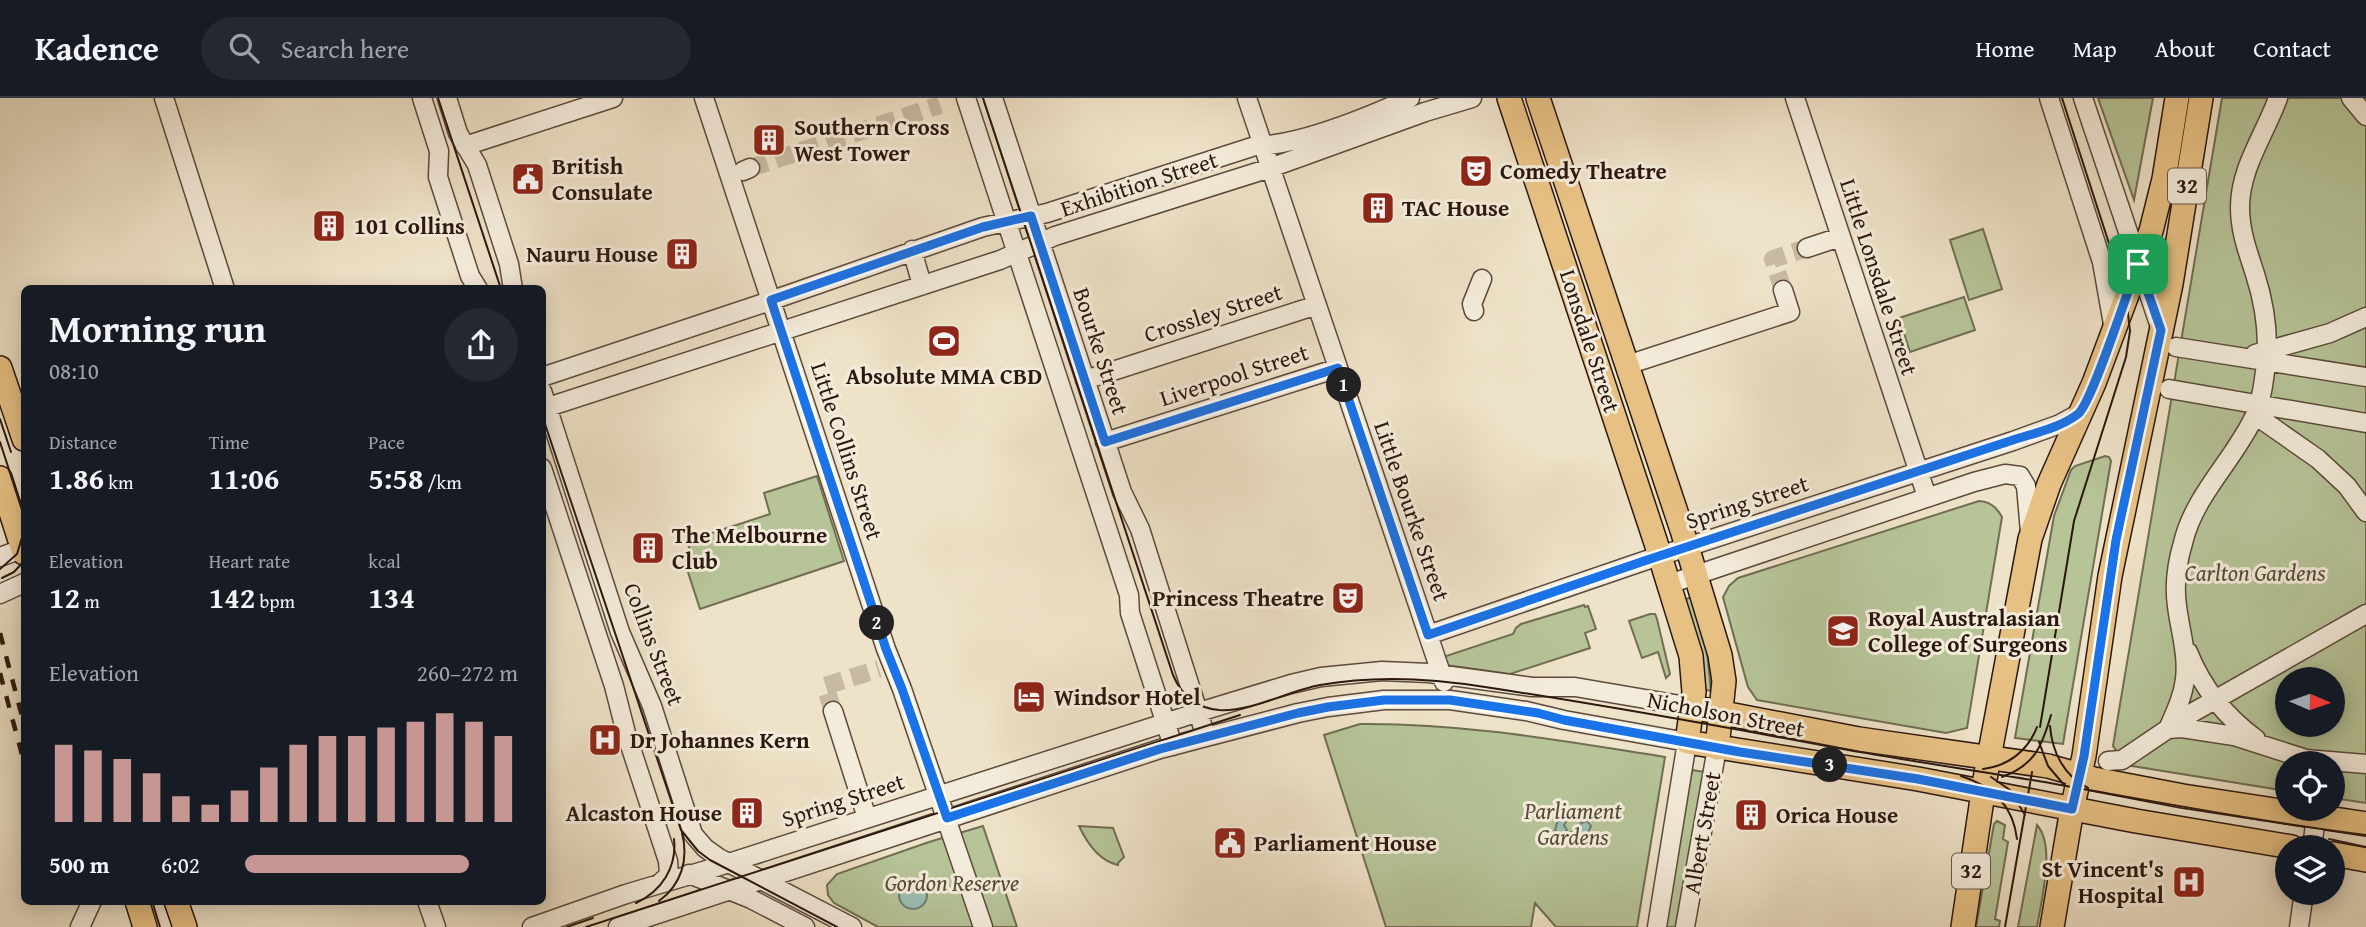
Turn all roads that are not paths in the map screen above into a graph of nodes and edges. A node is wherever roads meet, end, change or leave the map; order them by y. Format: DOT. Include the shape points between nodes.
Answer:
graph roads {
  1 [pos="164,98"];
  2 [pos="422,98"];
  3 [pos="447,98"];
  4 [pos="613,98"];
  5 [pos="704,98"];
  6 [pos="966,98"];
  7 [pos="993,98"];
  8 [pos="1247,98"];
  9 [pos="1410,98"];
  10 [pos="1472,98"];
  11 [pos="1508,98"];
  12 [pos="1538,98"];
  13 [pos="1795,98"];
  14 [pos="2049,98"];
  15 [pos="2083,98"];
  16 [pos="2177,98"];
  17 [pos="2201,98"];
  18 [pos="2278,98"];
  19 [pos="2292,98"];
  20 [pos="2351,98"];
  21 [pos="2366,116"];
  22 [pos="2262,133"];
  23 [pos="465,146"];
  24 [pos="1263,146"];
  25 [pos="1270,168"];
  26 [pos="1156,178"];
  27 [pos="1164,201"];
  28 [pos="1031,216"];
  29 [pos="1006,221"];
  30 [pos="1580,225"];
  31 [pos="1554,234"];
  32 [pos="1840,237"];
  33 [pos="1040,242"];
  34 [pos="1807,248"];
  35 [pos="912,250"];
  36 [pos="1017,254"];
  37 [pos="2138,264"];
  38 [pos="1482,279"];
  39 [pos="224,285"];
  40 [pos="476,285"];
  41 [pos="512,285"];
  42 [pos="922,285"];
  43 [pos="1783,290"];
  44 [pos="771,300"];
  45 [pos="1317,305"];
  46 [pos="1474,311"];
  47 [pos="2366,317"];
  48 [pos="2114,330"];
  49 [pos="781,331"];
  50 [pos="2169,339"];
  51 [pos="1594,355"];
  52 [pos="1624,356"];
  53 [pos="2266,357"];
  54 [pos="0,368"];
  55 [pos="1338,368"];
  56 [pos="546,376"];
  57 [pos="2366,377"];
  58 [pos="1085,380"];
  59 [pos="2169,388"];
  60 [pos="546,401"];
  61 [pos="546,408"];
  62 [pos="2257,409"];
  63 [pos="2080,413"];
  64 [pos="2366,423"];
  65 [pos="21,430"];
  66 [pos="1105,442"];
  67 [pos="1919,470"];
  68 [pos="0,478"];
  69 [pos="546,480"];
  70 [pos="1927,497"];
  71 [pos="2366,512"];
  72 [pos="2030,539"];
  73 [pos="1688,547"];
  74 [pos="16,552"];
  75 [pos="1661,556"];
  76 [pos="1696,575"];
  77 [pos="1669,584"];
  78 [pos="2366,614"];
  79 [pos="1428,635"];
  80 [pos="2182,636"];
  81 [pos="1441,674"];
  82 [pos="1290,684"];
  83 [pos="1450,700"];
  84 [pos="2216,700"];
  85 [pos="1692,707"];
  86 [pos="833,710"];
  87 [pos="1199,712"];
  88 [pos="1722,713"];
  89 [pos="1166,722"];
  90 [pos="2168,729"];
  91 [pos="1206,737"];
  92 [pos="1688,742"];
  93 [pos="2262,744"];
  94 [pos="1173,746"];
  95 [pos="1717,748"];
  96 [pos="1989,757"];
  97 [pos="2108,761"];
  98 [pos="2366,764"];
  99 [pos="2080,775"];
  100 [pos="1983,792"];
  101 [pos="939,795"];
  102 [pos="2072,809"];
  103 [pos="2275,811"];
  104 [pos="867,818"];
  105 [pos="947,818"];
  106 [pos="2341,821"];
  107 [pos="2366,824"];
  108 [pos="661,840"];
  109 [pos="2275,844"];
  110 [pos="2345,856"];
  111 [pos="821,860"];
  112 [pos="2366,860"];
  113 [pos="729,863"];
  114 [pos="691,875"];
  115 [pos="763,880"];
  116 [pos="659,884"];
  117 [pos="731,891"];
  118 [pos="80,905"];
  119 [pos="90,905"];
  120 [pos="137,905"];
  121 [pos="177,905"];
  122 [pos="428,905"];
  123 [pos="2302,905"];
  124 [pos="811,906"];
  125 [pos="79,927"];
  126 [pos="145,927"];
  127 [pos="185,927"];
  128 [pos="436,927"];
  129 [pos="532,927"];
  130 [pos="619,927"];
  131 [pos="805,927"];
  132 [pos="852,927"];
  133 [pos="984,927"];
  134 [pos="1657,927"];
  135 [pos="1685,927"];
  136 [pos="1964,927"];
  137 [pos="2052,927"];
  138 [pos="2298,927"];
  1 -- 39 [label="street"];
  2 -- 40 [label="street" via="439,151 439,180"];
  3 -- 23 [label="street"];
  4 -- 23 [label="street"];
  5 -- 44 [label="street, Little Collins Street"];
  6 -- 29 [label="street"];
  7 -- 28 [label="street, Bourke Street"];
  8 -- 24 [label="street, Little Bourke Street"];
  9 -- 24 [label="street, Exhibition Street" via="1279,145"];
  10 -- 25 [label="street, Exhibition Street"];
  11 -- 31 [label="main road, Lonsdale Street"];
  12 -- 30 [label="main road, Lonsdale Street"];
  13 -- 32 [label="street, Little Lonsdale Street"];
  14 -- 48 [label="street" via="2102,262"];
  15 -- 37 [label="street"];
  16 -- 37 [label="main road, 32" via="2160,200"];
  17 -- 50 [label="main road, 32"];
  18 -- 22 [label="street"];
  19 -- 22 [label="street"];
  20 -- 21 [label="street"];
  22 -- 53 [label="street" via="2240,205 2243,237 2264,311"];
  23 -- 41 [label="street" via="481,176"];
  24 -- 25 [label="street, Little Bourke Street"];
  24 -- 26 [label="street, Exhibition Street"];
  25 -- 27 [label="street, Exhibition Street"];
  25 -- 45 [label="street, Little Bourke Street"];
  26 -- 27 [label="street"];
  26 -- 28 [label="street, Exhibition Street"];
  27 -- 33 [label="street, Exhibition Street"];
  28 -- 29 [label="street, Exhibition Street"];
  28 -- 33 [label="street, Bourke Street"];
  29 -- 35 [label="street, Exhibition Street"];
  29 -- 36 [label="street"];
  30 -- 31 [label="main road"];
  30 -- 52 [label="main road, Lonsdale Street"];
  31 -- 51 [label="main road, Lonsdale Street"];
  32 -- 34 [label="street"];
  32 -- 67 [label="street, Little Lonsdale Street"];
  33 -- 36 [label="street, Exhibition Street"];
  33 -- 58 [label="street, Bourke Street"];
  35 -- 42 [label="street"];
  35 -- 44 [label="street, Exhibition Street"];
  36 -- 42 [label="street, Exhibition Street"];
  36 -- 89 [label="street"];
  37 -- 48 [label="main road, 32"];
  37 -- 50 [label="street"];
  38 -- 46 [label="street" via="1472,304"];
  42 -- 49 [label="street, Exhibition Street"];
  43 -- 52 [label="street" via="1790,312"];
  44 -- 49 [label="street, Little Collins Street"];
  44 -- 56 [label="street, Exhibition Street"];
  45 -- 55 [label="street, Little Bourke Street"];
  45 -- 58 [label="street, Crossley Street"];
  47 -- 53 [label="street"];
  48 -- 63 [label="main road, 32"];
  49 -- 60 [label="street, Exhibition Street"];
  49 -- 101 [label="street, Little Collins Street" via="886,667 902,689"];
  50 -- 53 [label="street" via="2242,357"];
  50 -- 99 [label="main road, 32" via="2116,540"];
  51 -- 52 [label="main road"];
  51 -- 75 [label="main road, Lonsdale Street"];
  52 -- 73 [label="main road, Lonsdale Street"];
  53 -- 57 [label="street"];
  53 -- 62 [label="street"];
  54 -- 65 [label="main road"];
  55 -- 66 [label="street, Liverpool Street"];
  55 -- 79 [label="street, Little Bourke Street"];
  58 -- 66 [label="street, Bourke Street"];
  59 -- 62 [label="street"];
  61 -- 113 [label="street, Collins Street" via="620,632 653,706 693,834"];
  62 -- 64 [label="street"];
  62 -- 71 [label="street" via="2347,485"];
  62 -- 80 [label="street" via="2196,507 2183,540 2176,604"];
  63 -- 67 [label="street, Spring Street"];
  63 -- 72 [label="main road, 32"];
  66 -- 87 [label="street, Bourke Street" via="1140,529"];
  67 -- 70 [label="street, Little Lonsdale Street"];
  67 -- 73 [label="street, Spring Street"];
  68 -- 74 [label="main road"];
  69 -- 108 [label="street, Collins Street"];
  70 -- 72 [label="street" via="2016,474 2026,484"];
  70 -- 76 [label="street"];
  72 -- 96 [label="main road, 32"];
  73 -- 75 [label="street, Spring Street"];
  73 -- 76 [label="main road, Lonsdale Street"];
  75 -- 77 [label="main road, Lonsdale Street"];
  75 -- 79 [label="street, Spring Street"];
  76 -- 77 [label="street"];
  76 -- 88 [label="main road, Albert Street" via="1722,668"];
  77 -- 85 [label="main road, Albert Street" via="1693,667"];
  78 -- 84 [label="street"];
  79 -- 81 [label="street, Little Bourke Street"];
  80 -- 84 [label="street" via="2194,667"];
  80 -- 90 [label="street" via="2186,678"];
  81 -- 82 [label="street, Nicholson Street" via="1351,673"];
  81 -- 83 [label="street, Little Bourke Street"];
  81 -- 85 [label="street, Nicholson Street" via="1532,687 1575,687"];
  82 -- 87 [label="street, Spring Street"];
  83 -- 91 [label="street, Nicholson Street" via="1384,700 1311,710"];
  83 -- 92 [label="street, Nicholson Street"];
  84 -- 90 [label="street"];
  84 -- 93 [label="street"];
  85 -- 88 [label="main road, Nicholson Street"];
  85 -- 92 [label="main road, Albert Street"];
  86 -- 104 [label="street"];
  87 -- 89 [label="street, Spring Street"];
  87 -- 91 [label="street, Bourke Street"];
  88 -- 95 [label="main road, Albert Street"];
  88 -- 96 [label="main road, Nicholson Street"];
  89 -- 94 [label="street"];
  89 -- 101 [label="street, Spring Street"];
  90 -- 93 [label="street" via="2215,732"];
  90 -- 97 [label="street" via="2122,760"];
  91 -- 94 [label="street"];
  92 -- 95 [label="main road, Nicholson Street"];
  92 -- 134 [label="street, Albert Street"];
  93 -- 98 [label="street" via="2306,759"];
  94 -- 105 [label="street"];
  95 -- 100 [label="main road, Nicholson Street"];
  95 -- 135 [label="street, Albert Street"];
  96 -- 99 [label="main road, Nicholson Street"];
  96 -- 100 [label="main road, 32"];
  99 -- 102 [label="main road, 32"];
  99 -- 103 [label="main road, Nicholson Street"];
  100 -- 102 [label="main road, Nicholson Street"];
  100 -- 136 [label="main road, 32"];
  101 -- 104 [label="street, Spring Street"];
  101 -- 105 [label="street, Little Collins Street"];
  102 -- 109 [label="main road, Nicholson Street"];
  102 -- 137 [label="main road, 32"];
  104 -- 113 [label="street, Spring Street"];
  105 -- 111 [label="street"];
  105 -- 133 [label="street, Little Collins Street"];
  106 -- 107 [label="main road, Nicholson Street"];
  108 -- 114 [label="street, Collins Street" via="674,865"];
  108 -- 116 [label="street, Collins Street" via="669,872"];
  110 -- 112 [label="main road"];
  111 -- 115 [label="street"];
  111 -- 124 [label="street" via="806,870 802,879 803,896"];
  113 -- 114 [label="street, Spring Street"];
  113 -- 115 [label="street, Collins Street"];
  114 -- 116 [label="street, Spring Street"];
  114 -- 117 [label="street, Collins Street"];
  115 -- 117 [label="street"];
  115 -- 124 [label="street, Collins Street"];
  116 -- 129 [label="street, Spring Street"];
  117 -- 130 [label="street"];
  117 -- 131 [label="street, Collins Street"];
  118 -- 125 [label="street"];
  119 -- 125 [label="street"];
  120 -- 126 [label="main road"];
  121 -- 127 [label="main road"];
  122 -- 128 [label="street"];
  123 -- 138 [label="street"];
  124 -- 132 [label="street, Collins Street"];
}
